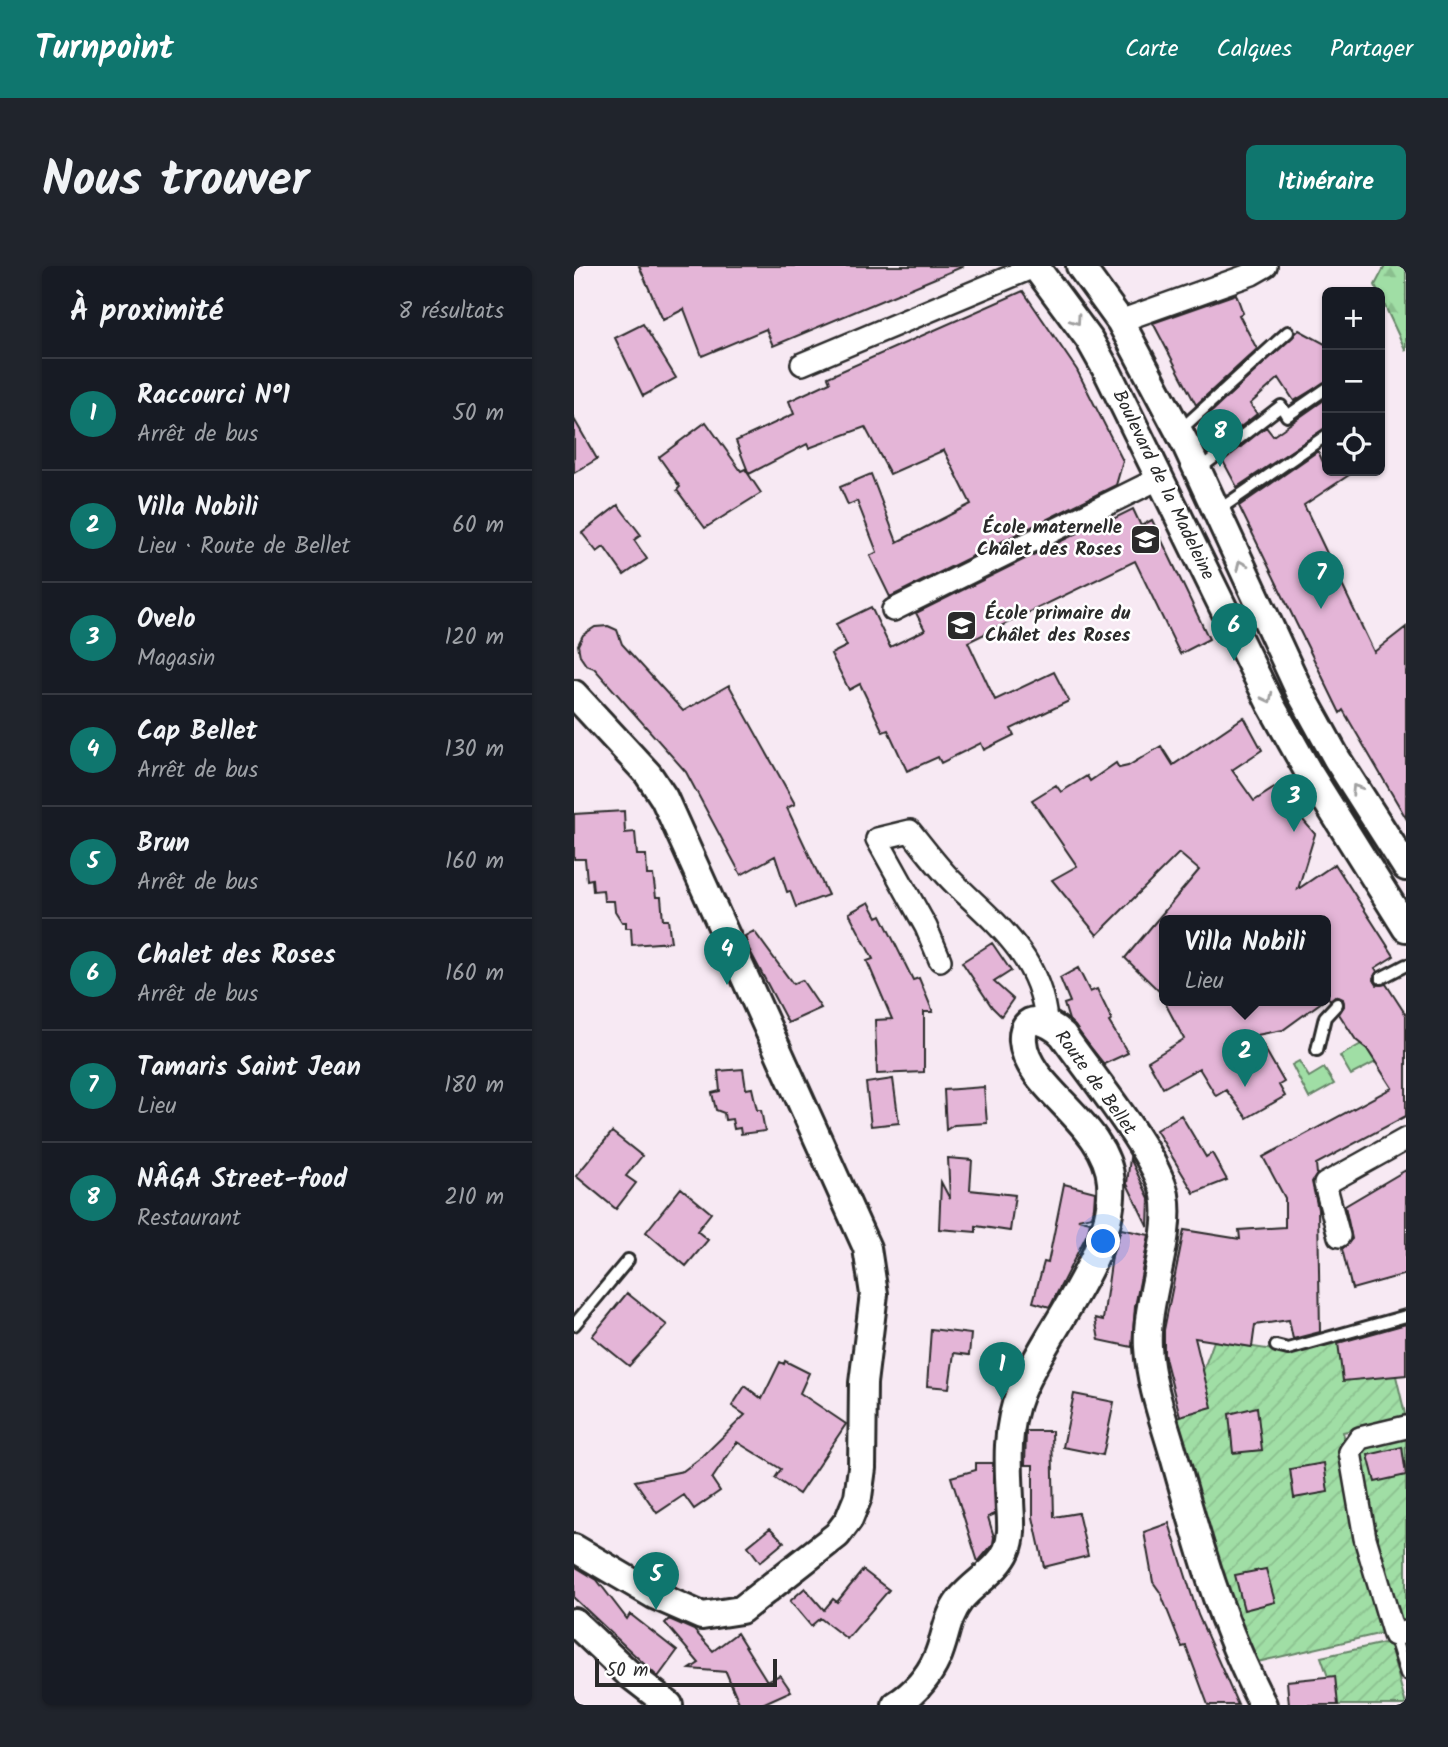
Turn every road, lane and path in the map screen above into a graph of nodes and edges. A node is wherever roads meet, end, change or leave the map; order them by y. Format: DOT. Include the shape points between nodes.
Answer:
graph roads {
  1 [pos="1035,266"];
  2 [pos="1080,266"];
  3 [pos="1266,266"];
  4 [pos="1120,321"];
  5 [pos="1288,332"];
  6 [pos="802,364"];
  7 [pos="1322,392"];
  8 [pos="1178,431"];
  9 [pos="1322,438"];
  10 [pos="1198,470"];
  11 [pos="1160,478"];
  12 [pos="1217,511"];
  13 [pos="893,610"];
  14 [pos="574,694"];
  15 [pos="1365,834"];
  16 [pos="1402,852"];
  17 [pos="1406,929"];
  18 [pos="940,960"];
  19 [pos="1406,965"];
  20 [pos="1381,978"];
  21 [pos="1337,1004"];
  22 [pos="1046,1021"];
  23 [pos="1317,1049"];
  24 [pos="1406,1139"];
  25 [pos="1339,1236"];
  26 [pos="628,1260"];
  27 [pos="1406,1317"];
  28 [pos="574,1325"];
  29 [pos="1276,1346"];
  30 [pos="1406,1427"];
  31 [pos="574,1548"];
  32 [pos="574,1622"];
  33 [pos="1400,1633"];
  34 [pos="1406,1674"];
  35 [pos="669,1705"];
  36 [pos="895,1705"];
  37 [pos="1263,1705"];
  1 -- 6 [label="street"];
  1 -- 11 [label="street, Boulevard de la Madeleine, one-way" via="1089,340"];
  2 -- 4 [label="street, Boulevard de la Madeleine"];
  3 -- 4 [label="street"];
  4 -- 8 [label="street, Boulevard de la Madeleine"];
  5 -- 8 [label="lane"];
  7 -- 10 [label="lane" via="1287,416 1281,405"];
  8 -- 10 [label="street, Boulevard de la Madeleine"];
  9 -- 12 [label="lane"];
  10 -- 12 [label="street, Boulevard de la Madeleine"];
  11 -- 13 [label="street"];
  11 -- 15 [label="street, Boulevard de la Madeleine, one-way" via="1271,705"];
  15 -- 12 [label="street, Boulevard de la Madeleine, one-way" via="1337,759 1300,692"];
  14 -- 31 [label="street" via="648,774 664,798 867,1248 874,1294 863,1383 858,1497 837,1535 741,1609 702,1616 671,1604"];
  15 -- 16 [label="street, Boulevard de la Madeleine"];
  15 -- 17 [label="street, Boulevard de la Madeleine"];
  18 -- 22 [label="street" via="877,839 910,831 954,883 998,923 1039,981"];
  19 -- 20 [label="lane"];
  21 -- 23 [label="lane" via="1325,1017"];
  22 -- 36 [label="street, Route de Bellet" via="1035,1021 1026,1028 1024,1050 1037,1073 1097,1143 1111,1180 1111,1200 1088,1270 1019,1395 1008,1448 1008,1548 1001,1561 961,1599 949,1616 937,1658 912,1694"];
  22 -- 37 [label="street, Route de Bellet" via="1062,1035 1161,1181 1166,1217 1147,1326 1152,1371 1200,1553 1220,1612"];
  24 -- 25 [label="street" via="1325,1184"];
  26 -- 28 [label="lane"];
  27 -- 29 [label="lane" via="1288,1349"];
  30 -- 33 [label="street" via="1360,1438 1350,1452 1365,1538"];
  32 -- 35 [label="street"];
  33 -- 34 [label="lane"];
}
